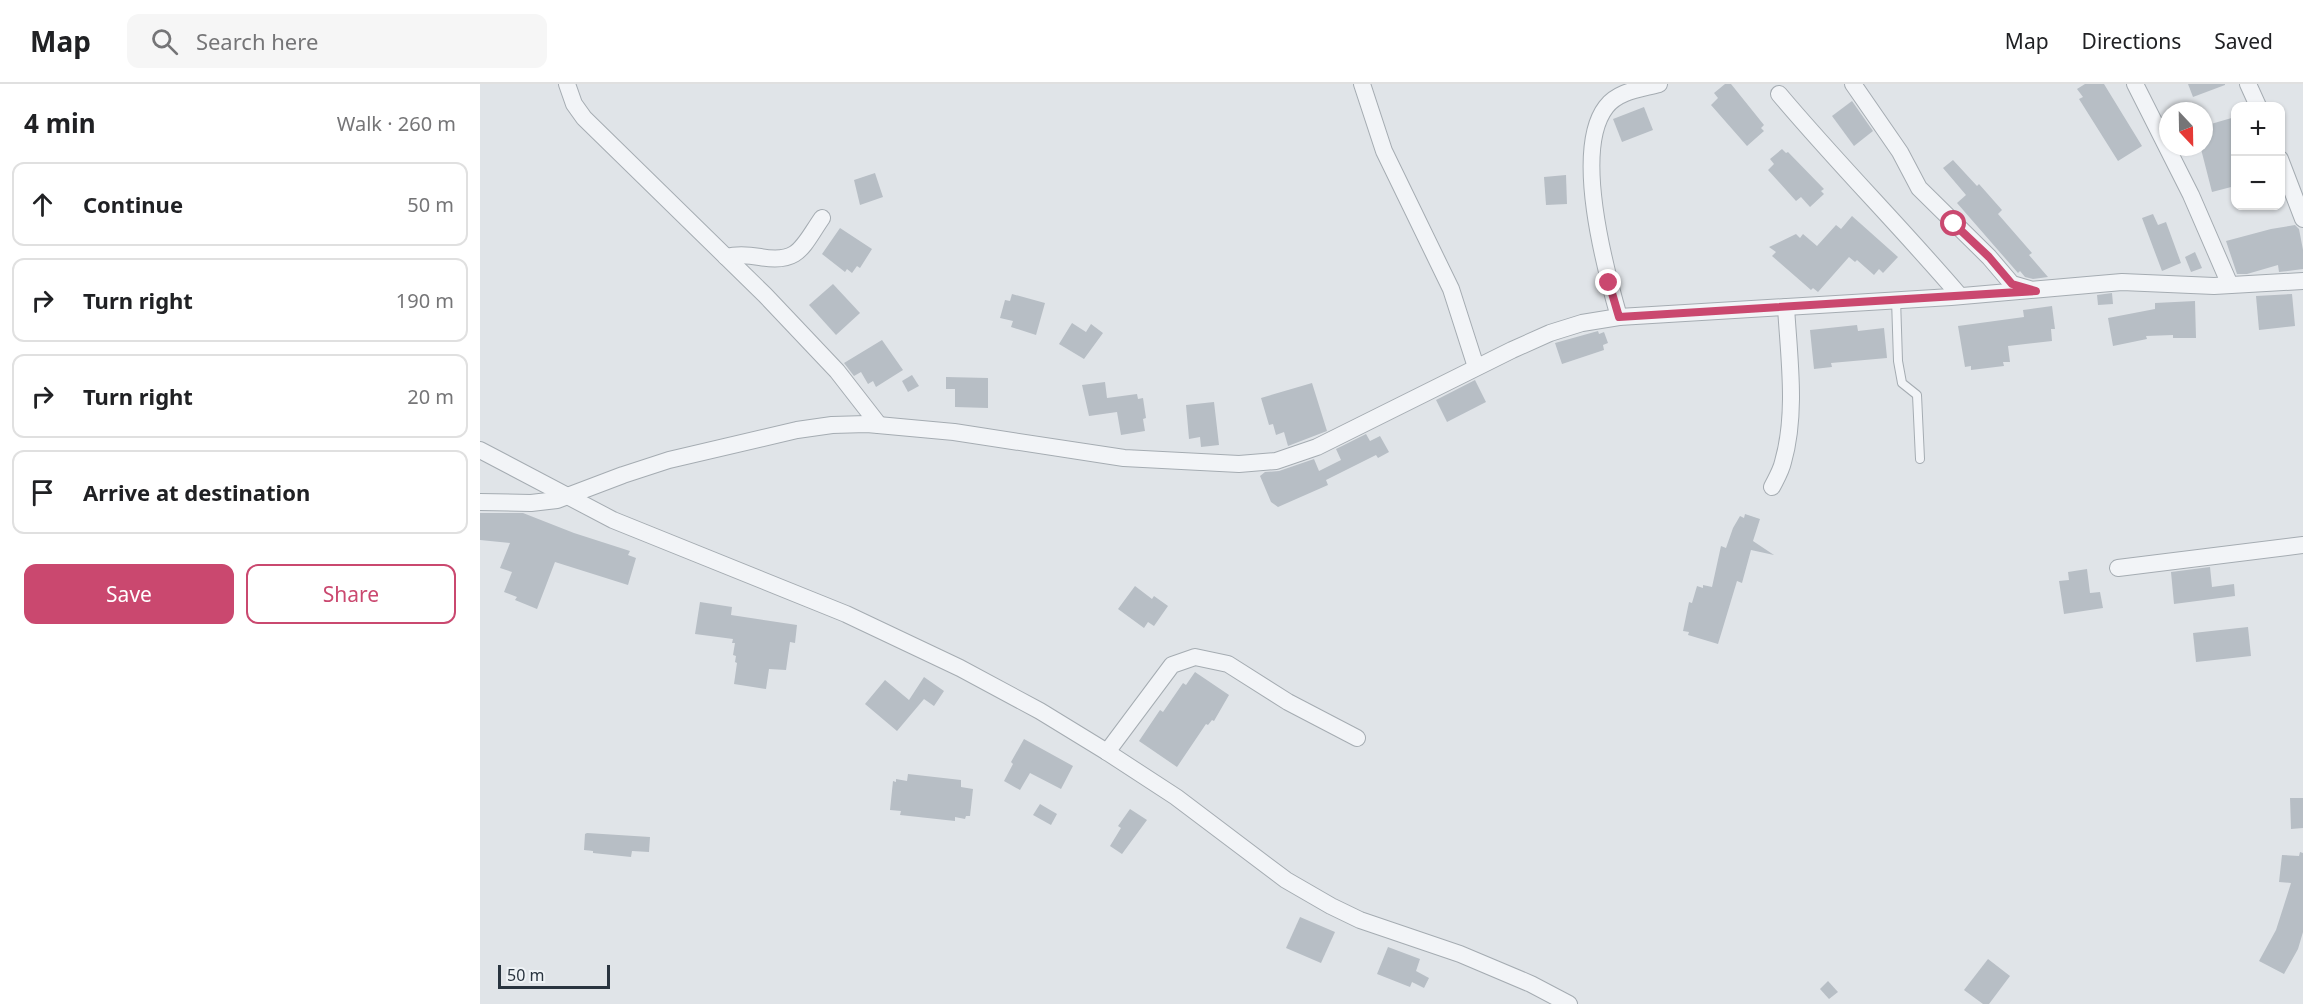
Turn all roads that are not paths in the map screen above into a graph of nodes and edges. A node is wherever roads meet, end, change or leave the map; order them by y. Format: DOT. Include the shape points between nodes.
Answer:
graph roads {
  1 [pos="567,84"];
  2 [pos="1362,84"];
  3 [pos="1659,84"];
  4 [pos="1853,84"];
  5 [pos="2135,84"];
  6 [pos="2248,84"];
  7 [pos="1779,94"];
  8 [pos="2256,102"];
  9 [pos="2285,172"];
  10 [pos="822,218"];
  11 [pos="2303,219"];
  12 [pos="726,257"];
  13 [pos="2303,281"];
  14 [pos="2230,285"];
  15 [pos="2036,291"];
  16 [pos="1959,296"];
  17 [pos="1896,299"];
  18 [pos="1786,308"];
  19 [pos="1619,317"];
  20 [pos="1476,367"];
  21 [pos="879,425"];
  22 [pos="480,450"];
  23 [pos="1920,459"];
  24 [pos="1772,488"];
  25 [pos="571,496"];
  26 [pos="480,502"];
  27 [pos="2303,545"];
  28 [pos="2118,568"];
  29 [pos="1358,738"];
  30 [pos="1107,752"];
  31 [pos="1568,1004"];
  1 -- 12 [label="street" via="584,118"];
  2 -- 20 [label="street" via="1384,151 1451,290"];
  3 -- 19 [label="street" via="1615,98 1606,106 1594,137 1597,225"];
  4 -- 15 [label="street" via="1900,152 1919,188 2012,284"];
  5 -- 14 [label="street"];
  6 -- 8 [label="street"];
  7 -- 16 [label="street"];
  9 -- 11 [label="street"];
  10 -- 12 [label="street" via="790,257"];
  12 -- 21 [label="street" via="837,371"];
  13 -- 14 [label="street"];
  14 -- 15 [label="street" via="2122,282"];
  15 -- 16 [label="street"];
  16 -- 17 [label="street"];
  17 -- 18 [label="street"];
  17 -- 23 [label="lane" via="1898,361 1902,383 1917,395"];
  18 -- 19 [label="street"];
  18 -- 24 [label="street" via="1789,436"];
  19 -- 20 [label="street" via="1550,333"];
  20 -- 21 [label="street" via="1317,447 1259,463 1124,458 954,432"];
  21 -- 25 [label="street" via="797,430 669,460"];
  22 -- 25 [label="street"];
  25 -- 26 [label="street" via="531,503"];
  25 -- 30 [label="street" via="613,520 846,614 980,679"];
  27 -- 28 [label="street"];
  29 -- 30 [label="street" via="1288,702 1228,664 1196,657 1172,665"];
  30 -- 31 [label="street" via="1176,797 1286,880 1331,906 1360,920 1460,954"];
}
